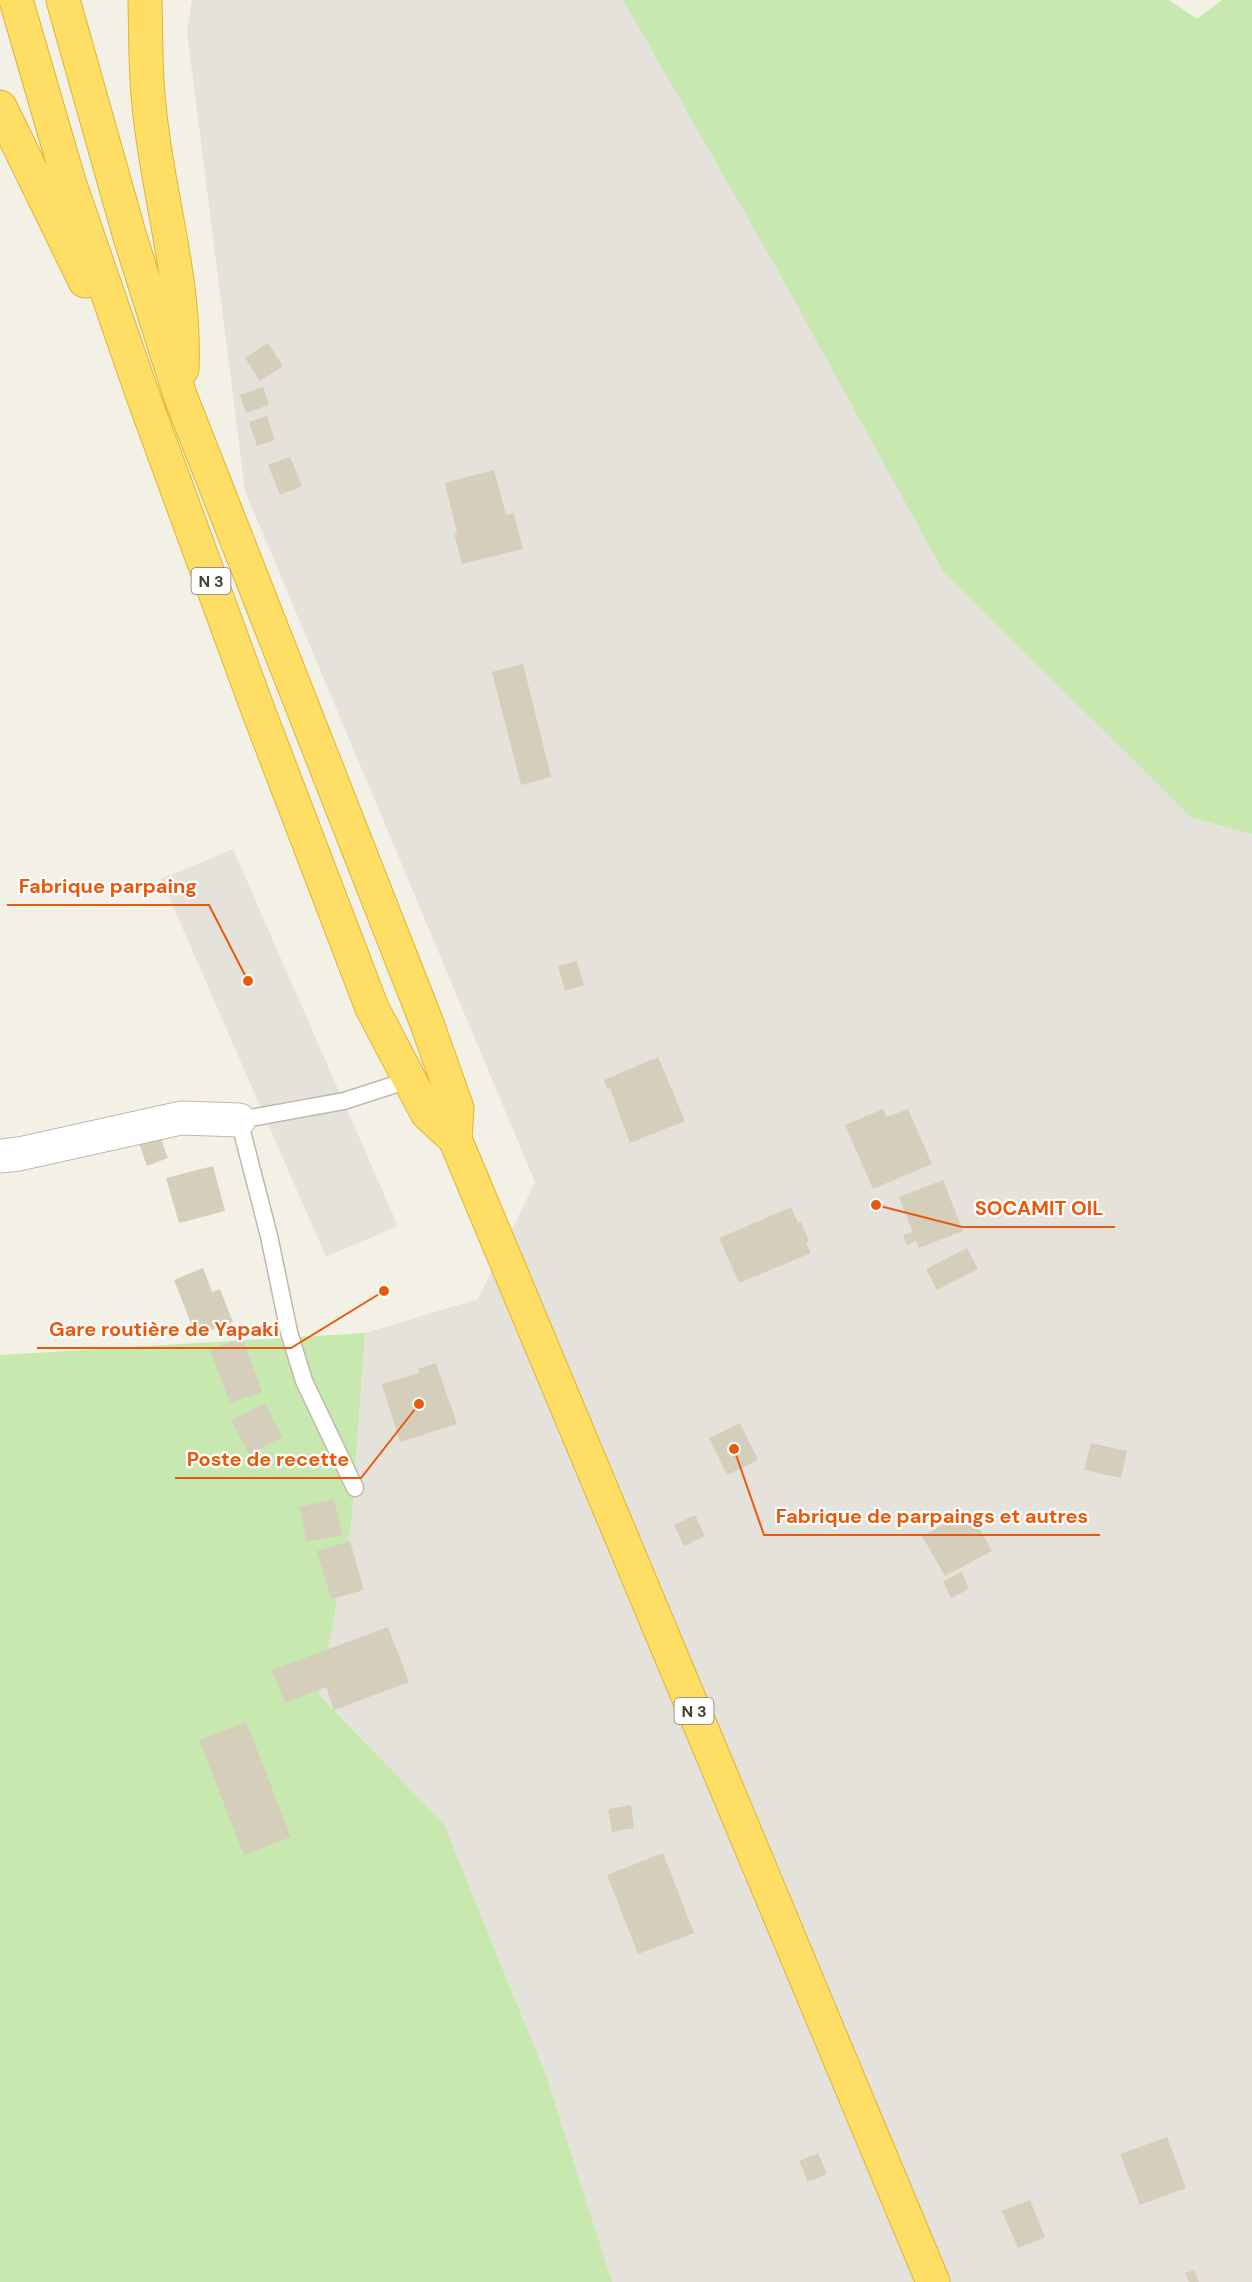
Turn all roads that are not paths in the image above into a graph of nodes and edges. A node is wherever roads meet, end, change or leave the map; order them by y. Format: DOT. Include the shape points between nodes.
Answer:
graph roads {
  1 [pos="16,0"];
  2 [pos="63,0"];
  3 [pos="145,0"];
  4 [pos="0,107"];
  5 [pos="143,396"];
  6 [pos="181,398"];
  7 [pos="410,1080"];
  8 [pos="239,1120"];
  9 [pos="455,1139"];
  10 [pos="0,1156"];
  11 [pos="355,1488"];
  12 [pos="933,2282"];
  1 -- 5 [label="highway, N 3" via="69,182"];
  2 -- 6 [label="highway, N 3" via="130,237"];
  3 -- 6 [label="highway" via="148,105 176,265 182,324"];
  4 -- 5 [label="highway"];
  5 -- 7 [label="highway, N 3" via="372,1008"];
  6 -- 9 [label="highway, N 3" via="426,1021 457,1108"];
  7 -- 8 [label="lane" via="344,1101"];
  7 -- 9 [label="highway, N 3" via="427,1113"];
  8 -- 10 [label="street" via="182,1118"];
  8 -- 11 [label="lane" via="304,1381"];
  9 -- 12 [label="highway, N 3"];
}
